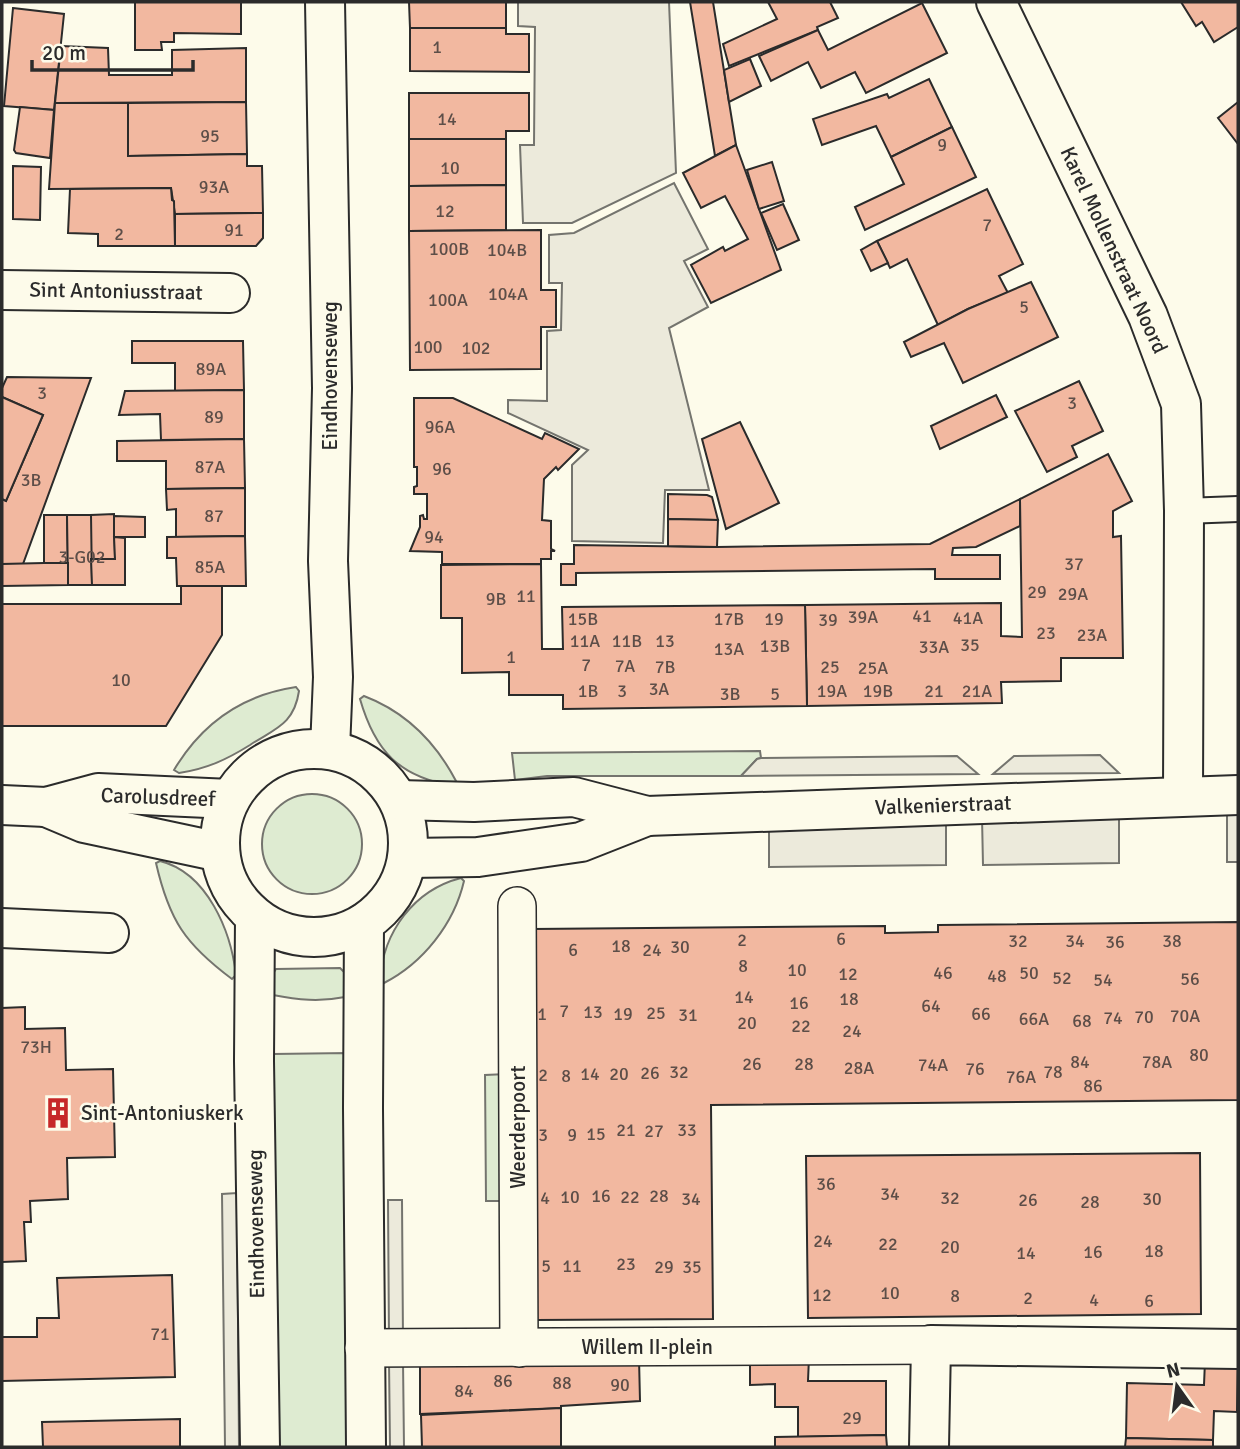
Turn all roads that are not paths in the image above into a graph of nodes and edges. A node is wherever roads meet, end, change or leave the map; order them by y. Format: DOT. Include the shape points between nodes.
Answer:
graph roads {
  1 [pos="325,2"];
  2 [pos="996,2"];
  3 [pos="2,290"];
  4 [pos="230,293"];
  5 [pos="1238,509"];
  6 [pos="1184,511"];
  7 [pos="330,749"];
  8 [pos="1238,795"];
  9 [pos="1183,796"];
  10 [pos="230,799"];
  11 [pos="399,800"];
  12 [pos="2,805"];
  13 [pos="46,807"];
  14 [pos="647,816"];
  15 [pos="220,852"];
  16 [pos="408,858"];
  17 [pos="517,906"];
  18 [pos="255,917"];
  19 [pos="365,923"];
  20 [pos="2,928"];
  21 [pos="109,933"];
  22 [pos="930,1346"];
  23 [pos="364,1348"];
  24 [pos="519,1348"];
  25 [pos="1238,1349"];
  26 [pos="260,1447"];
  27 [pos="366,1447"];
  28 [pos="929,1447"];
  1 -- 7 [label="street, Eindhovenseweg" via="332,388"];
  2 -- 6 [label="street, Karel Mollenstraat Noord" via="1148,316 1181,404"];
  3 -- 4 [label="street, Sint Antoniusstraat"];
  5 -- 6 [label="lane"];
  6 -- 9 [label="street, Karel Mollenstraat Noord"];
  7 -- 10 [label="street" via="300,749 272,758 247,775"];
  7 -- 11 [label="street" via="358,759 382,776"];
  8 -- 9 [label="street, Valkenierstraat"];
  9 -- 14 [label="street, Valkenierstraat"];
  10 -- 13 [label="street, Carolusdreef" via="98,793"];
  10 -- 15 [label="street" via="219,834"];
  11 -- 14 [label="street, Valkenierstraat" via="574,797"];
  11 -- 16 [label="street" via="409,838"];
  12 -- 13 [label="street, Carolusdreef"];
  13 -- 15 [label="street, Carolusdreef" via="84,823"];
  14 -- 16 [label="street, Valkenierstraat" via="581,842 478,857"];
  15 -- 18 [label="street" via="230,888"];
  16 -- 19 [label="street" via="400,883 385,906"];
  17 -- 24 [label="street, Weerderpoort"];
  18 -- 19 [label="street" via="281,931 309,937 338,934"];
  18 -- 26 [label="street, Eindhovenseweg"];
  19 -- 23 [label="street"];
  20 -- 21 [label="street"];
  22 -- 24 [label="street, Willem II-plein"];
  22 -- 25 [label="street, Willem II-plein"];
  22 -- 28 [label="street"];
  23 -- 24 [label="street, Willem II-plein"];
  23 -- 27 [label="street"];
}
